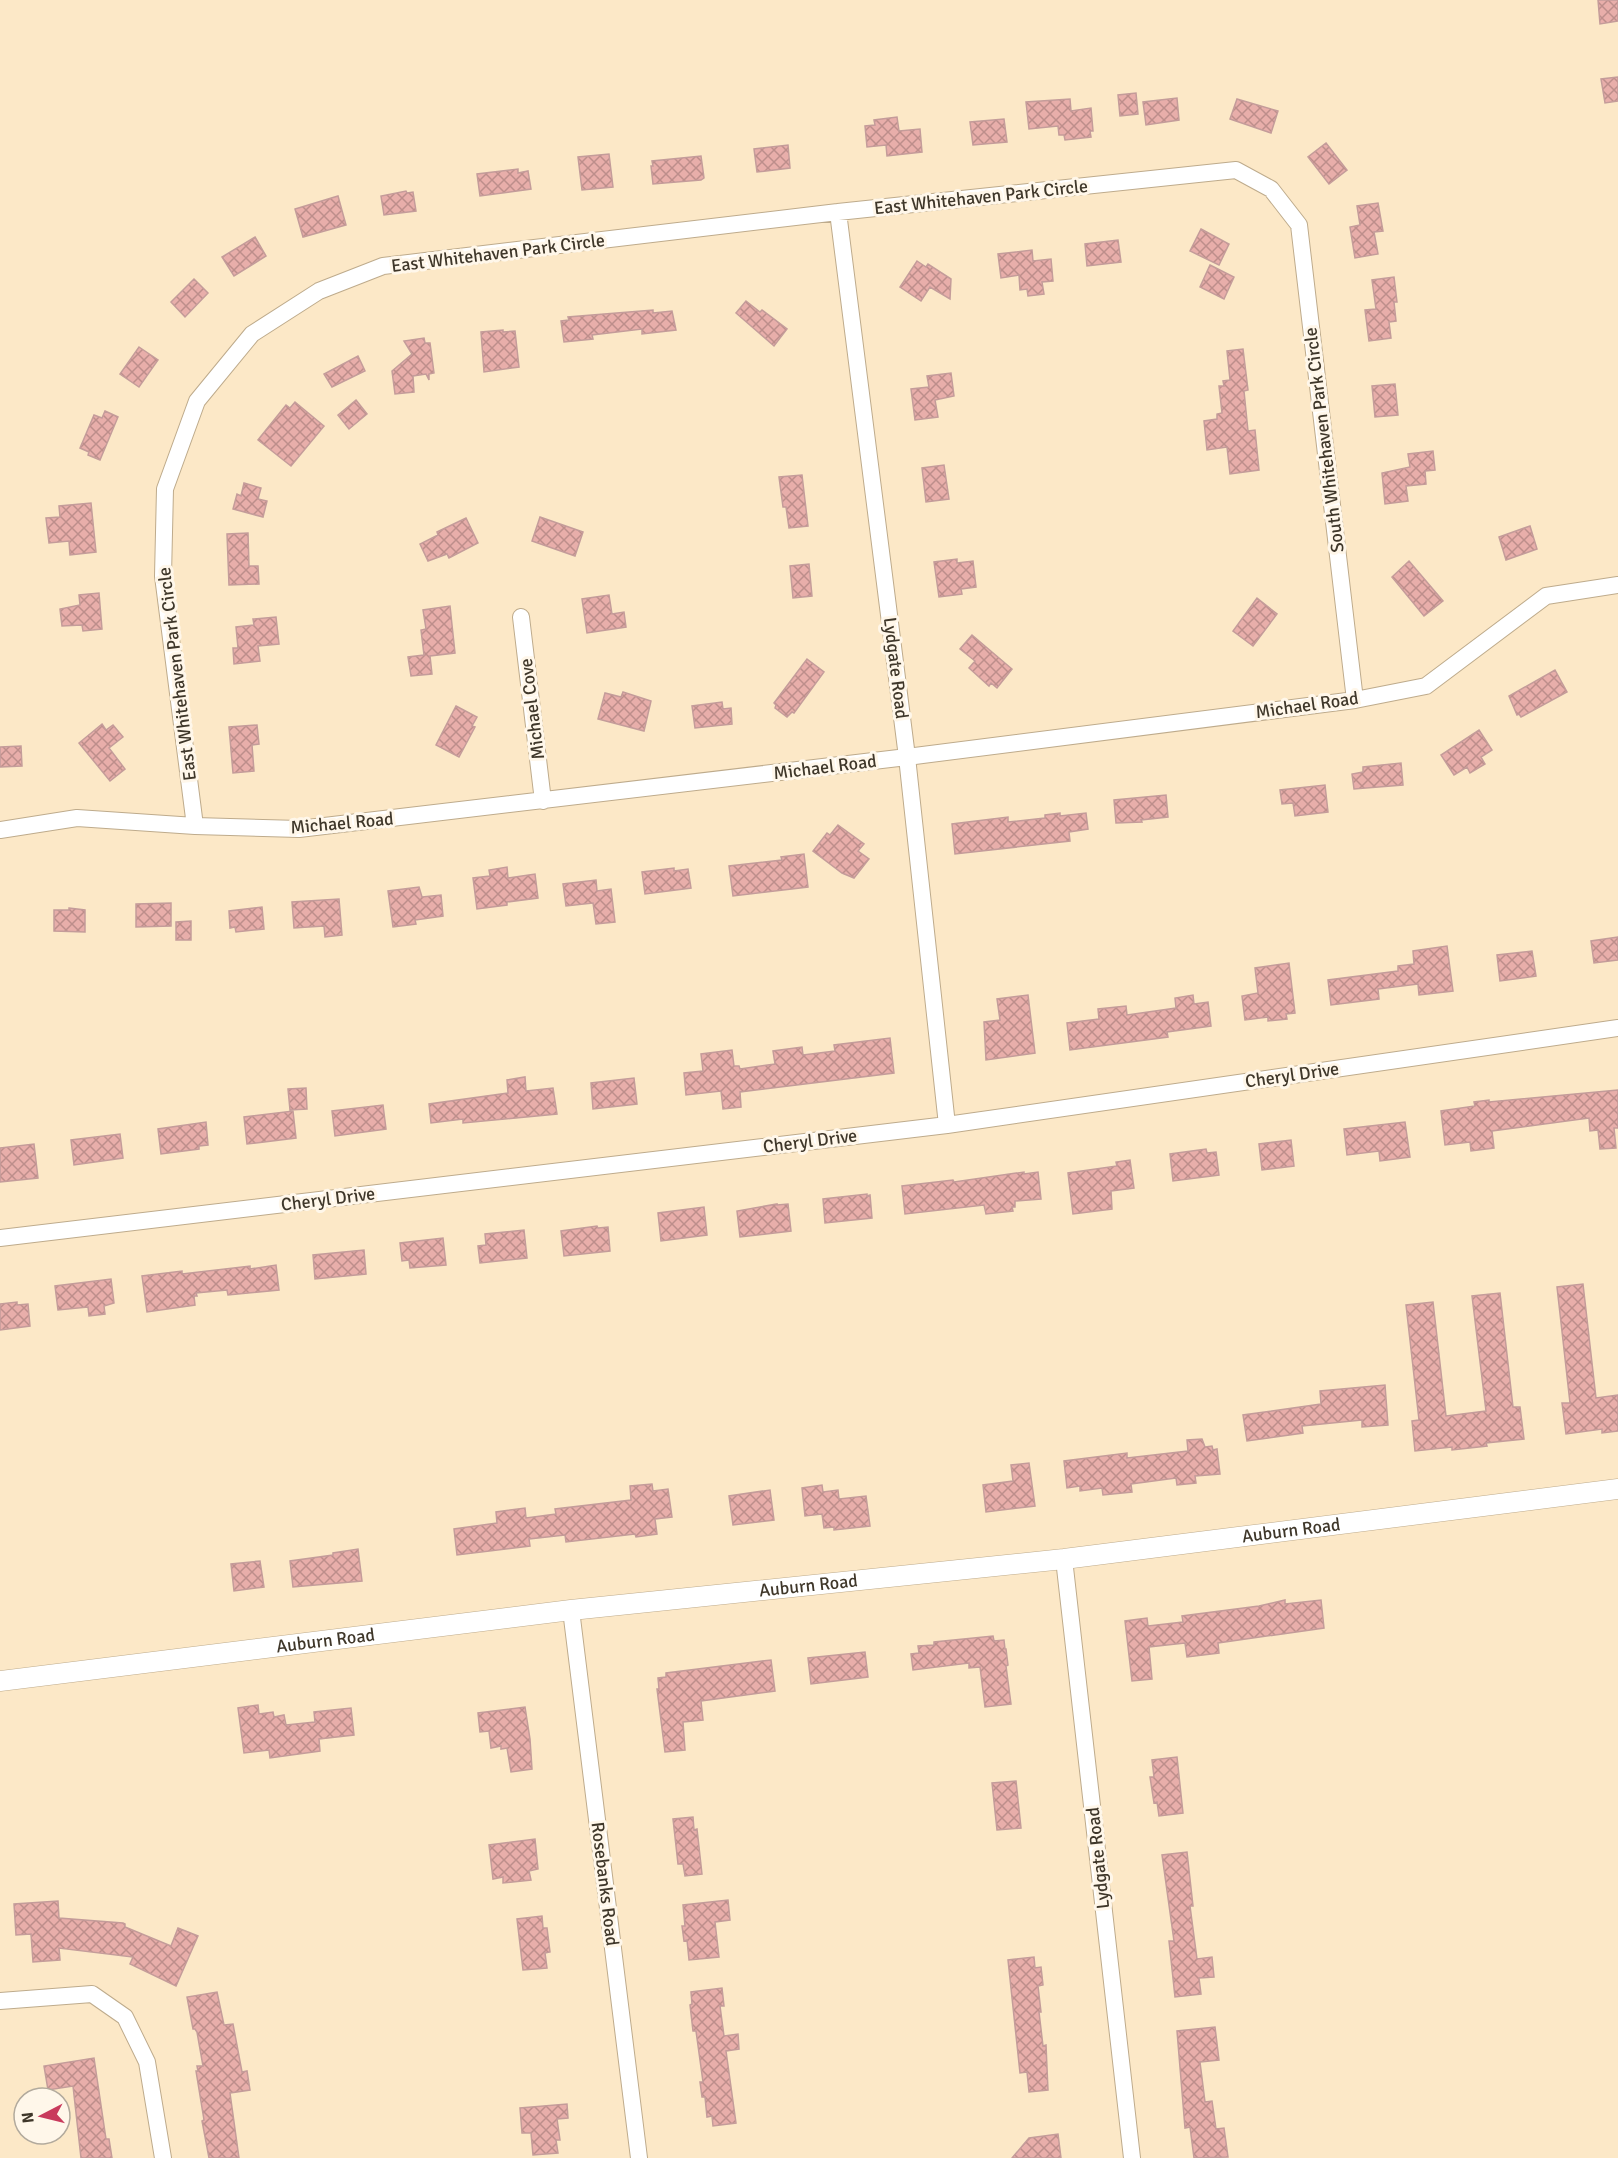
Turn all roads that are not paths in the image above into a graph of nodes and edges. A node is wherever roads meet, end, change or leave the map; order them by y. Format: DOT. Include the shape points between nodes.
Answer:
graph roads {
  1 [pos="1271,189"];
  2 [pos="838,212"];
  3 [pos="1618,585"];
  4 [pos="521,617"];
  5 [pos="1355,700"];
  6 [pos="907,757"];
  7 [pos="543,801"];
  8 [pos="195,826"];
  9 [pos="0,830"];
  10 [pos="1618,1028"];
  11 [pos="947,1125"];
  12 [pos="0,1238"];
  13 [pos="1618,1489"];
  14 [pos="1064,1558"];
  15 [pos="571,1610"];
  16 [pos="0,1681"];
  17 [pos="0,2001"];
  18 [pos="163,2158"];
  19 [pos="639,2158"];
  20 [pos="1132,2158"];
  1 -- 2 [label="street, East Whitehaven Park Circle" via="1236,170"];
  1 -- 5 [label="street, South Whitehaven Park Circle" via="1299,225"];
  2 -- 6 [label="street, Lydgate Road"];
  2 -- 8 [label="street, East Whitehaven Park Circle" via="383,266 320,291 252,334 197,401 165,489 163,576"];
  3 -- 5 [label="street, Michael Road" via="1546,596 1426,686"];
  4 -- 7 [label="street, Michael Cove"];
  5 -- 6 [label="street, Michael Road"];
  6 -- 7 [label="street, Michael Road"];
  6 -- 11 [label="street, Lydgate Road"];
  7 -- 8 [label="street, Michael Road" via="299,829"];
  8 -- 9 [label="street, Michael Road" via="77,818"];
  10 -- 11 [label="street, Cheryl Drive"];
  11 -- 12 [label="street, Cheryl Drive"];
  13 -- 14 [label="street, Auburn Road"];
  14 -- 15 [label="street, Auburn Road"];
  14 -- 20 [label="street, Lydgate Road"];
  15 -- 16 [label="street, Auburn Road"];
  15 -- 19 [label="street, Rosebanks Road"];
  17 -- 18 [label="street" via="92,1994 125,2018 147,2062"];
}
